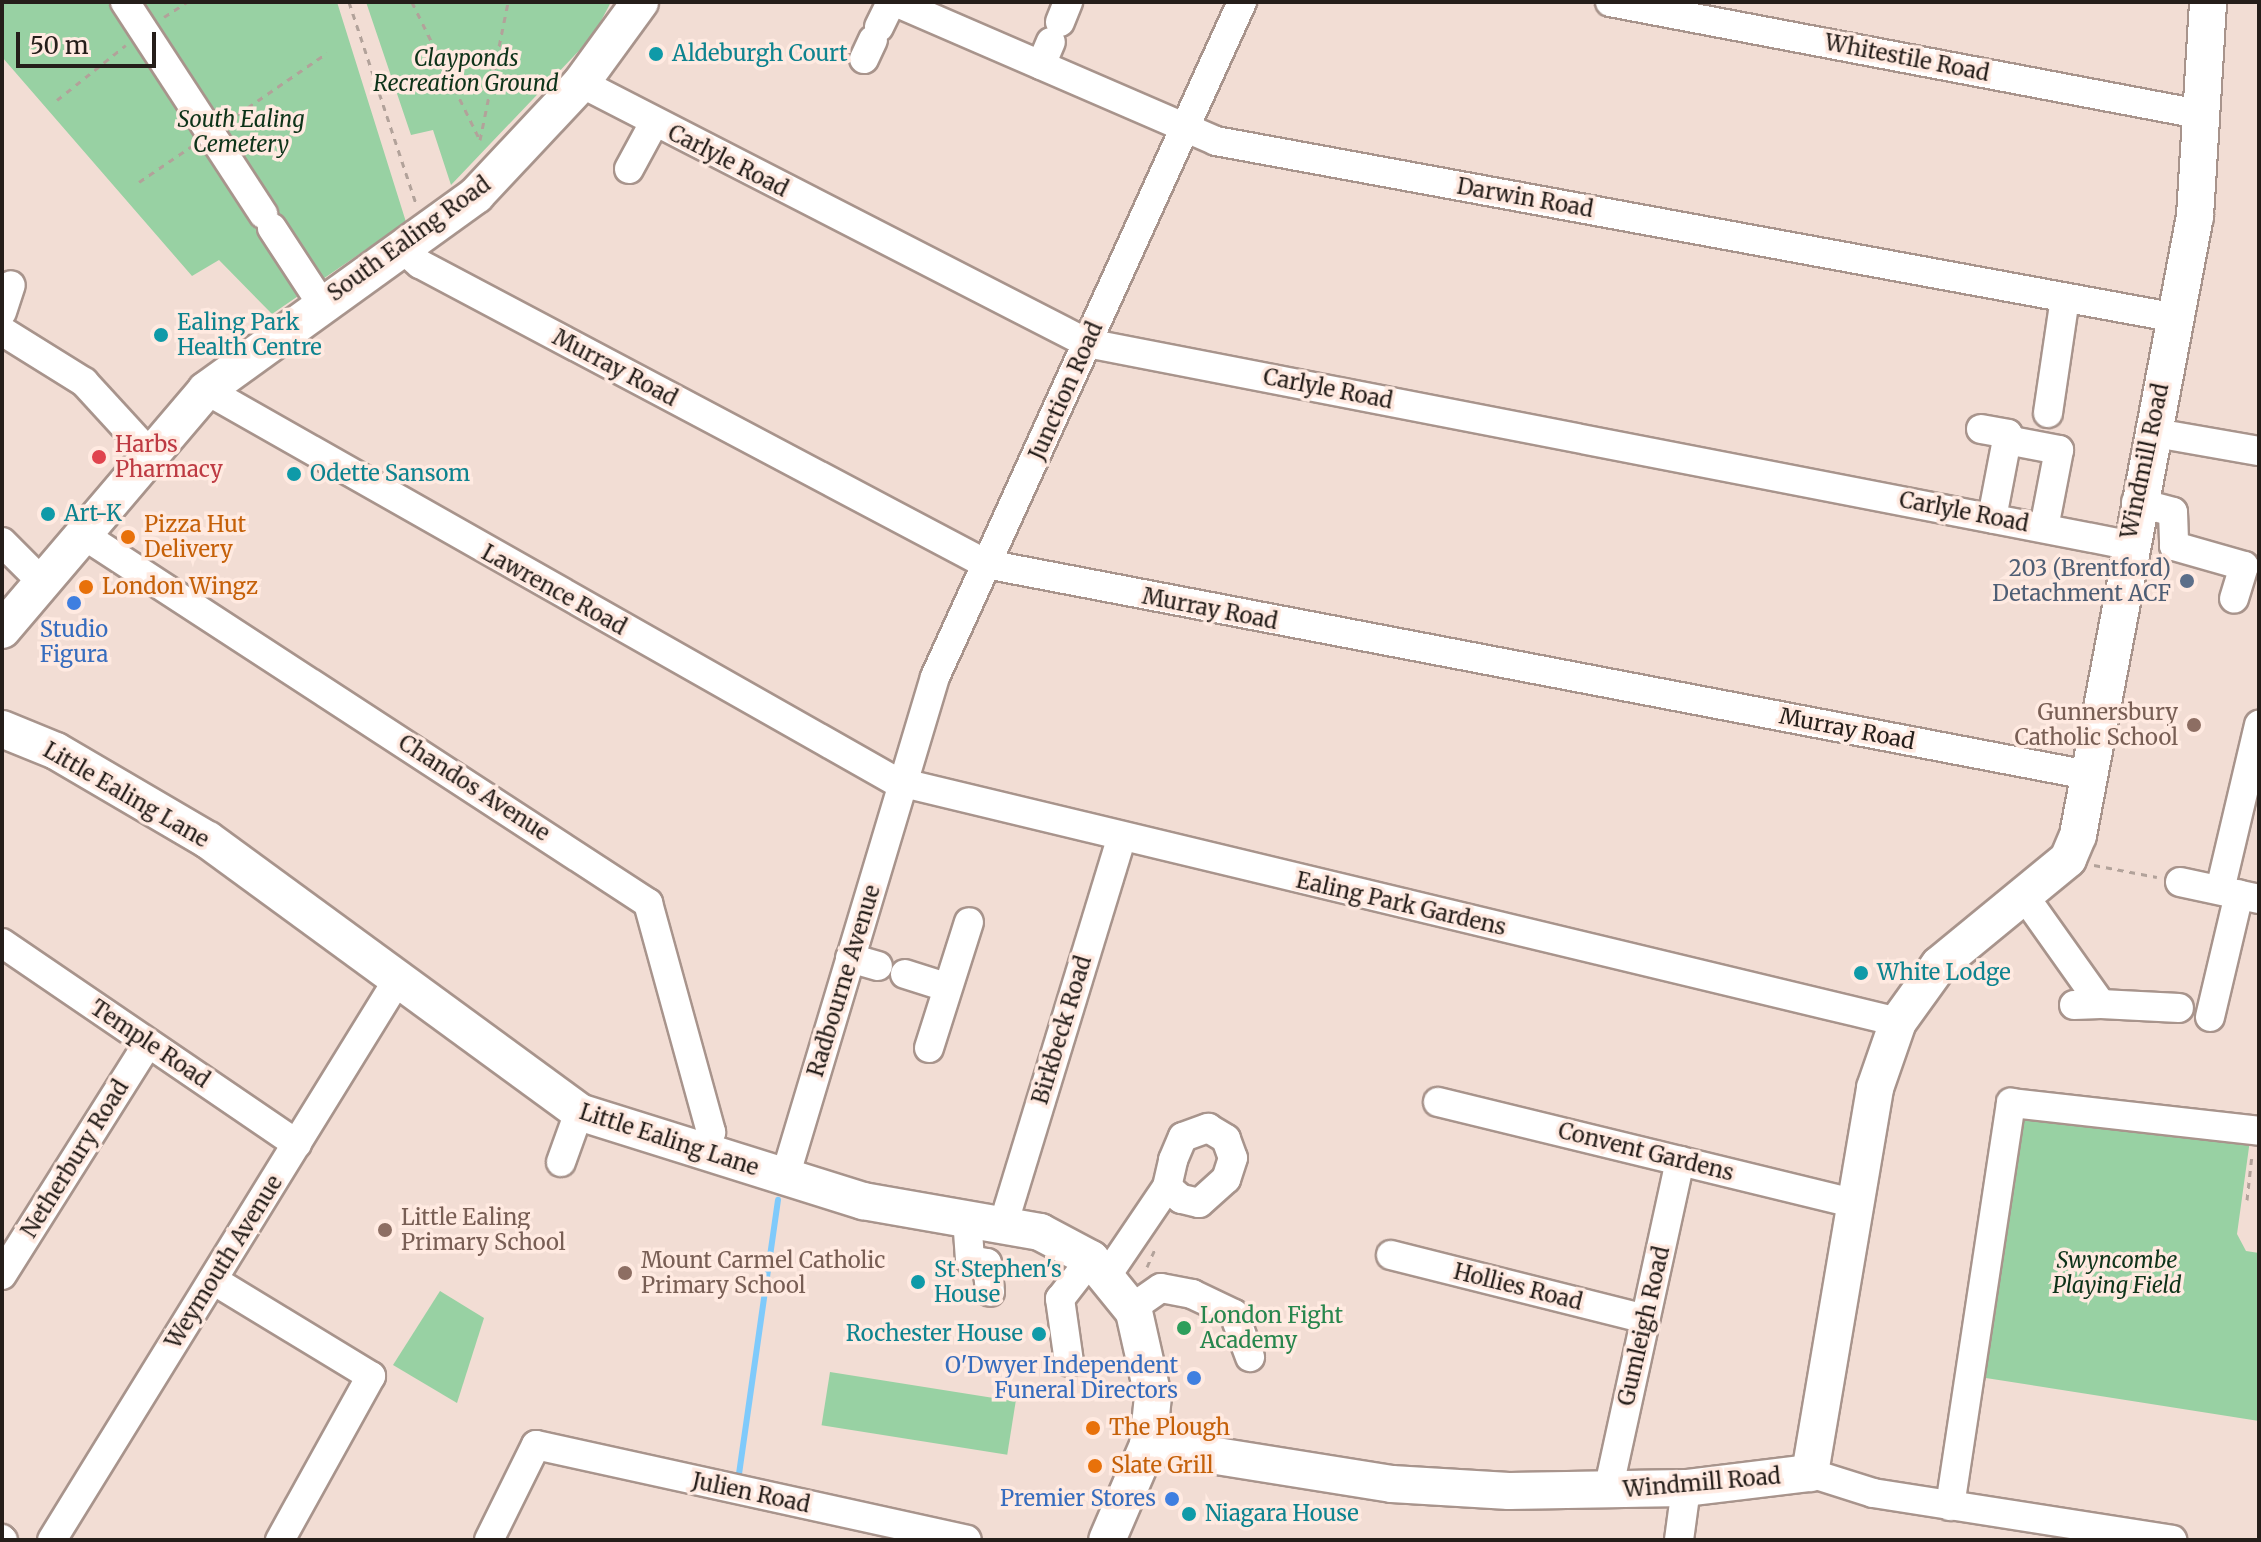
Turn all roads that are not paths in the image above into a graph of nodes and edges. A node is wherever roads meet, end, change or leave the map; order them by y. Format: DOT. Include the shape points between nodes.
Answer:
graph roads {
  1 [pos="125,2"];
  2 [pos="640,2"];
  3 [pos="1242,2"];
  4 [pos="1610,2"];
  5 [pos="2208,2"];
  6 [pos="881,26"];
  7 [pos="1055,33"];
  8 [pos="581,83"];
  9 [pos="2204,115"];
  10 [pos="654,123"];
  11 [pos="1183,128"];
  12 [pos="629,169"];
  13 [pos="413,240"];
  14 [pos="11,285"];
  15 [pos="2065,298"];
  16 [pos="321,303"];
  17 [pos="2,312"];
  18 [pos="2177,318"];
  19 [pos="2,331"];
  20 [pos="1087,343"];
  21 [pos="206,390"];
  22 [pos="2048,413"];
  23 [pos="1981,429"];
  24 [pos="2150,432"];
  25 [pos="2012,441"];
  26 [pos="2259,451"];
  27 [pos="150,454"];
  28 [pos="2136,502"];
  29 [pos="1992,518"];
  30 [pos="2044,528"];
  31 [pos="82,534"];
  32 [pos="2,542"];
  33 [pos="2128,545"];
  34 [pos="986,564"];
  35 [pos="41,581"];
  36 [pos="2234,598"];
  37 [pos="2,630"];
  38 [pos="2259,725"];
  39 [pos="2,729"];
  40 [pos="2088,775"];
  41 [pos="905,785"];
  42 [pos="1121,839"];
  43 [pos="2180,882"];
  44 [pos="2239,894"];
  45 [pos="2025,897"];
  46 [pos="969,922"];
  47 [pos="2,943"];
  48 [pos="850,958"];
  49 [pos="878,966"];
  50 [pos="905,974"];
  51 [pos="395,984"];
  52 [pos="946,987"];
  53 [pos="2179,1008"];
  54 [pos="2210,1017"];
  55 [pos="1898,1022"];
  56 [pos="148,1043"];
  57 [pos="929,1048"];
  58 [pos="1438,1102"];
  59 [pos="579,1112"];
  60 [pos="2257,1131"];
  61 [pos="297,1144"];
  62 [pos="704,1152"];
  63 [pos="1680,1161"];
  64 [pos="561,1162"];
  65 [pos="785,1177"];
  66 [pos="1167,1187"];
  67 [pos="1853,1203"];
  68 [pos="967,1217"];
  69 [pos="1004,1222"];
  70 [pos="1391,1255"];
  71 [pos="1100,1267"];
  72 [pos="2,1275"];
  73 [pos="213,1280"];
  74 [pos="990,1292"];
  75 [pos="1132,1308"];
  76 [pos="1645,1319"];
  77 [pos="1250,1357"];
  78 [pos="1069,1362"];
  79 [pos="1148,1445"];
  80 [pos="1810,1473"];
  81 [pos="1686,1488"];
  82 [pos="1608,1491"];
  83 [pos="1950,1506"];
  84 [pos="52,1540"];
  85 [pos="280,1540"];
  86 [pos="489,1540"];
  87 [pos="967,1540"];
  88 [pos="1107,1540"];
  89 [pos="1679,1540"];
  90 [pos="2172,1540"];
  1 -- 16 [label="street"];
  2 -- 8 [label="main road, South Ealing Road"];
  3 -- 11 [label="street, Junction Road"];
  4 -- 9 [label="street, Whitestile Road"];
  5 -- 9 [label="main road, Windmill Road"];
  6 -- 7 [label="street, Darwin Road"];
  7 -- 11 [label="street, Darwin Road"];
  8 -- 10 [label="street, Carlyle Road"];
  8 -- 13 [label="main road, South Ealing Road" via="476,195"];
  9 -- 18 [label="main road, Windmill Road"];
  10 -- 12 [label="street"];
  10 -- 20 [label="street, Carlyle Road"];
  11 -- 15 [label="street, Darwin Road" via="1231,144"];
  11 -- 20 [label="street, Junction Road"];
  13 -- 16 [label="main road, South Ealing Road"];
  13 -- 34 [label="street, Murray Road" via="420,264"];
  14 -- 17 [label="street"];
  15 -- 18 [label="street, Darwin Road"];
  15 -- 22 [label="street"];
  16 -- 21 [label="main road, South Ealing Road"];
  18 -- 24 [label="main road, Windmill Road"];
  19 -- 27 [label="street" via="84,382"];
  20 -- 29 [label="street, Carlyle Road"];
  20 -- 34 [label="street, Junction Road"];
  21 -- 27 [label="main road, South Ealing Road"];
  21 -- 41 [label="street, Lawrence Road"];
  23 -- 29 [label="street" via="2008,434"];
  24 -- 26 [label="street"];
  24 -- 28 [label="main road, Windmill Road"];
  25 -- 30 [label="street" via="2059,450"];
  27 -- 31 [label="main road, South Ealing Road"];
  28 -- 33 [label="main road, Windmill Road"];
  28 -- 36 [label="street" via="2173,512 2174,546 2244,566"];
  29 -- 30 [label="street, Carlyle Road"];
  30 -- 33 [label="street, Carlyle Road"];
  31 -- 35 [label="main road, South Ealing Road"];
  31 -- 62 [label="street, Chandos Avenue" via="648,903 711,1132"];
  32 -- 35 [label="street"];
  33 -- 40 [label="main road, Windmill Road"];
  34 -- 40 [label="street, Murray Road"];
  34 -- 41 [label="street, Junction Road" via="935,677"];
  35 -- 37 [label="main road, South Ealing Road"];
  38 -- 44 [label="street"];
  39 -- 51 [label="main road, Little Ealing Lane" via="62,755 208,840"];
  40 -- 45 [label="main road, Windmill Road" via="2068,859"];
  41 -- 42 [label="street, Ealing Park Gardens"];
  41 -- 48 [label="street, Radbourne Avenue"];
  42 -- 55 [label="street, Ealing Park Gardens"];
  42 -- 69 [label="street, Birkbeck Road"];
  43 -- 44 [label="street"];
  44 -- 54 [label="street"];
  45 -- 53 [label="street" via="2088,1005"];
  45 -- 55 [label="main road, Windmill Road" via="1939,965"];
  46 -- 52 [label="street"];
  47 -- 56 [label="street, Temple Road"];
  48 -- 49 [label="street"];
  48 -- 65 [label="street, Radbourne Avenue"];
  50 -- 52 [label="street"];
  51 -- 59 [label="main road, Little Ealing Lane"];
  51 -- 61 [label="street, Weymouth Avenue"];
  52 -- 57 [label="street"];
  55 -- 67 [label="main road, Windmill Road" via="1875,1088"];
  56 -- 61 [label="street, Temple Road"];
  56 -- 72 [label="street, Netherbury Road"];
  58 -- 63 [label="street, Convent Gardens"];
  59 -- 62 [label="main road, Little Ealing Lane"];
  59 -- 64 [label="street"];
  60 -- 83 [label="street" via="2011,1103"];
  61 -- 73 [label="street, Weymouth Avenue"];
  62 -- 65 [label="main road, Little Ealing Lane"];
  63 -- 67 [label="street, Convent Gardens"];
  63 -- 76 [label="street, Gumleigh Road"];
  65 -- 68 [label="main road, Little Ealing Lane" via="863,1201"];
  66 -- 71 [label="street"];
  67 -- 80 [label="main road, Windmill Road"];
  68 -- 69 [label="main road, Little Ealing Lane"];
  68 -- 74 [label="street" via="970,1260 987,1263"];
  69 -- 71 [label="main road, Little Ealing Lane" via="1059,1239"];
  70 -- 76 [label="street, Hollies Road"];
  71 -- 75 [label="main road, Little Ealing Lane"];
  71 -- 78 [label="street" via="1060,1299"];
  73 -- 84 [label="street, Weymouth Avenue"];
  73 -- 85 [label="street" via="371,1376"];
  75 -- 77 [label="street" via="1161,1288 1192,1294 1234,1314"];
  75 -- 79 [label="main road, Little Ealing Lane" via="1150,1364"];
  76 -- 82 [label="street, Gumleigh Road"];
  79 -- 82 [label="main road, Windmill Road" via="1392,1484"];
  79 -- 88 [label="main road"];
  80 -- 81 [label="main road, Windmill Road"];
  80 -- 83 [label="street"];
  81 -- 82 [label="main road, Windmill Road"];
  81 -- 89 [label="street"];
  83 -- 90 [label="street"];
  86 -- 87 [label="street, Julien Road" via="536,1445"];
}
